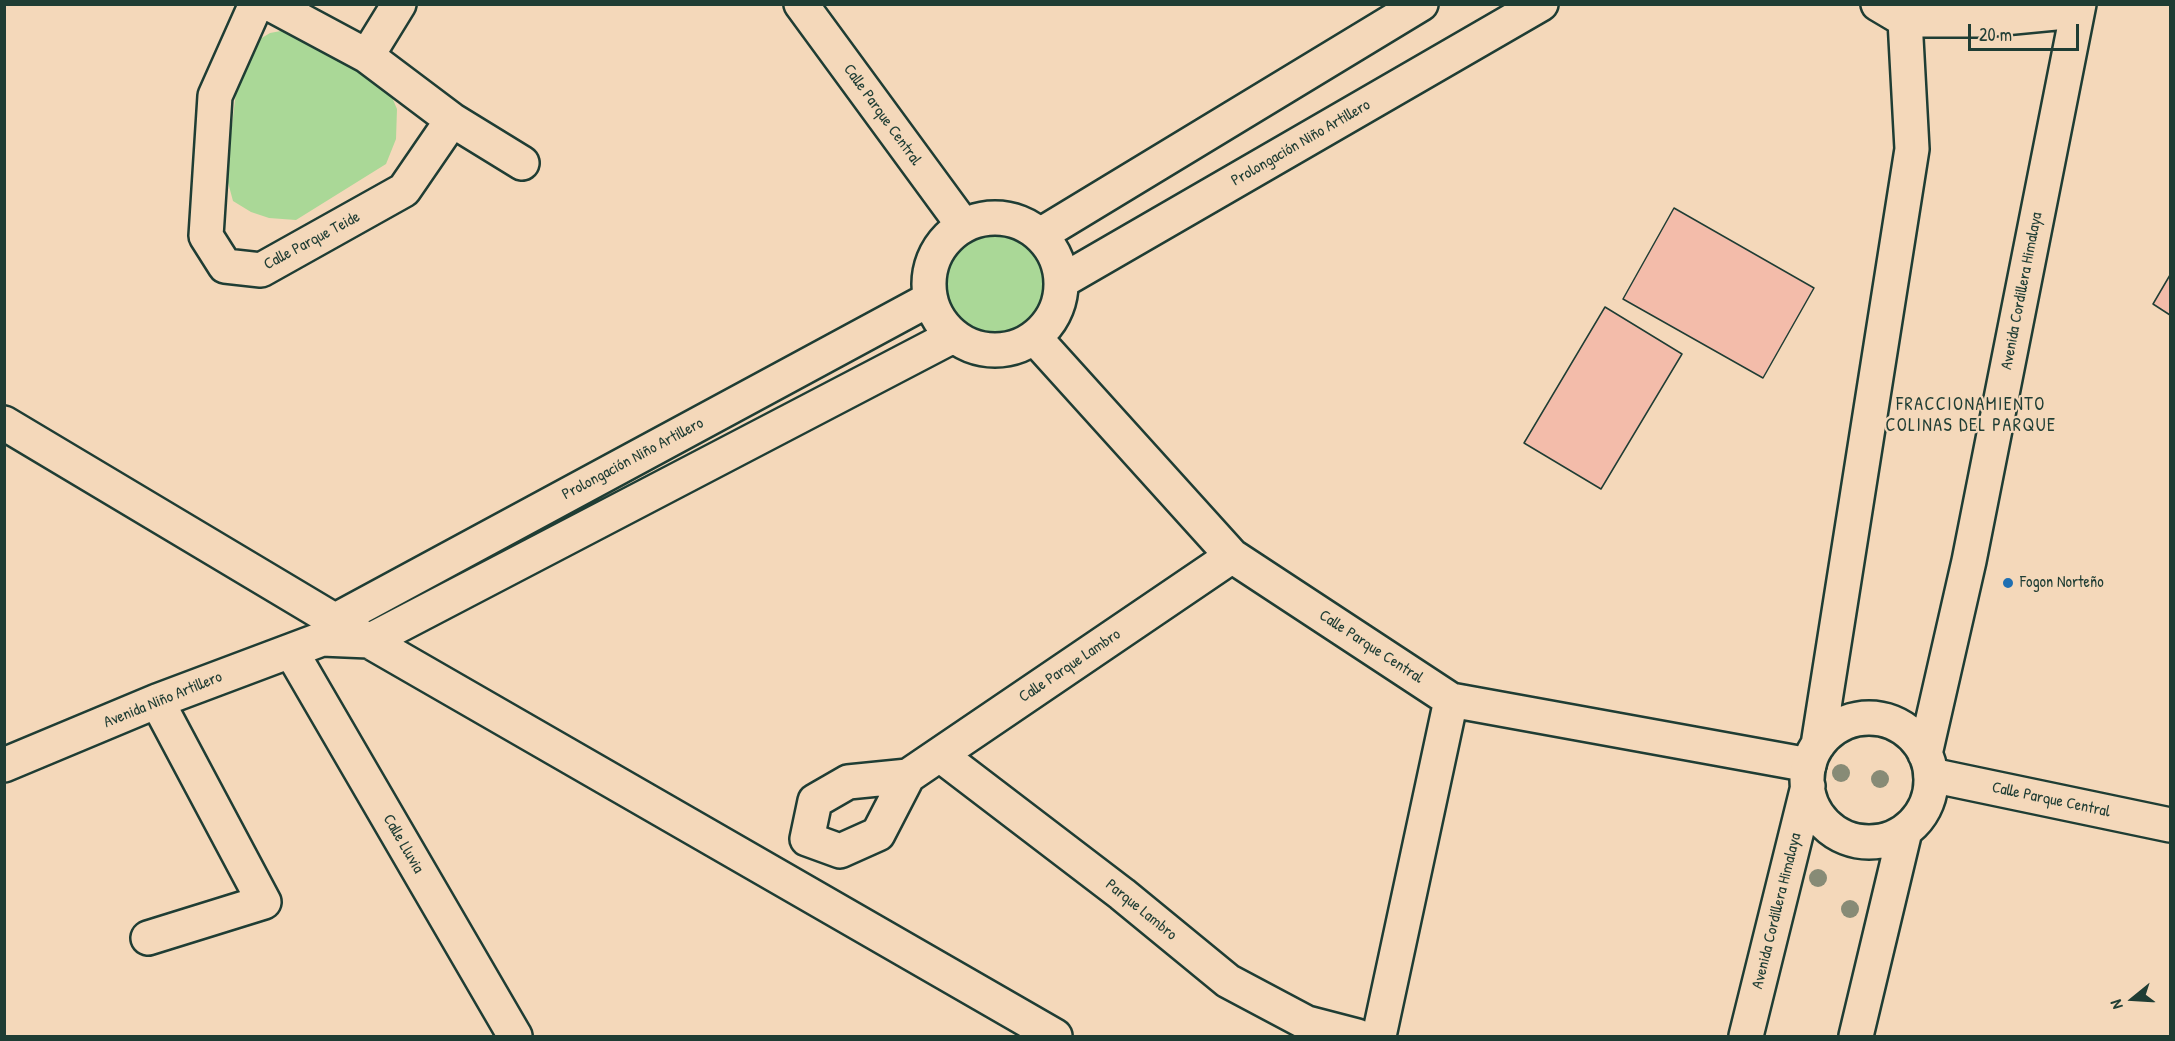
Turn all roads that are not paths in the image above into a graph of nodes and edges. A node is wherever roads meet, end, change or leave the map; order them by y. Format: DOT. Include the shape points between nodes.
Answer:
graph roads {
  1 [pos="256,4"];
  2 [pos="270,4"];
  3 [pos="399,4"];
  4 [pos="801,4"];
  5 [pos="1421,4"];
  6 [pos="1541,4"];
  7 [pos="2078,8"];
  8 [pos="1892,12"];
  9 [pos="367,56"];
  10 [pos="452,120"];
  11 [pos="522,162"];
  12 [pos="963,225"];
  13 [pos="1040,235"];
  14 [pos="1062,281"];
  15 [pos="930,299"];
  16 [pos="953,336"];
  17 [pos="1035,338"];
  18 [pos="4,423"];
  19 [pos="1232,556"];
  20 [pos="329,629"];
  21 [pos="369,641"];
  22 [pos="291,651"];
  23 [pos="1451,700"];
  24 [pos="157,701"];
  25 [pos="940,755"];
  26 [pos="1928,764"];
  27 [pos="4,765"];
  28 [pos="1812,765"];
  29 [pos="908,776"];
  30 [pos="2170,825"];
  31 [pos="1905,831"];
  32 [pos="148,938"];
  33 [pos="513,1035"];
  34 [pos="1055,1036"];
  35 [pos="1357,1036"];
  36 [pos="1378,1036"];
  37 [pos="1746,1036"];
  38 [pos="1856,1036"];
  1 -- 10 [label="street, Calle Parque Teide" via="215,96 206,236 225,266 261,270 404,190"];
  2 -- 9 [label="street"];
  3 -- 9 [label="street"];
  4 -- 12 [label="street, Calle Parque Central"];
  5 -- 13 [label="street"];
  6 -- 14 [label="street, Prolongación Niño Artillero"];
  7 -- 8 [label="street" via="1983,20"];
  7 -- 26 [label="street, Avenida Cordillera Himalaya"];
  8 -- 28 [label="street, Avenida Cordillera Himalaya" via="1912,149"];
  9 -- 10 [label="street"];
  10 -- 11 [label="street"];
  12 -- 13 [label="street" via="990,217 1004,218"];
  12 -- 15 [label="street" via="946,238 934,256 928,277"];
  13 -- 14 [label="street" via="1051,248"];
  14 -- 17 [label="street" via="1059,302 1050,322"];
  15 -- 16 [label="street" via="938,319"];
  15 -- 20 [label="street, Prolongación Niño Artillero"];
  16 -- 17 [label="street" via="972,347 993,351 1015,348"];
  16 -- 21 [label="street"];
  17 -- 19 [label="street, Calle Parque Central"];
  18 -- 20 [label="street"];
  19 -- 23 [label="street, Calle Parque Central"];
  19 -- 25 [label="street, Calle Parque Lambro"];
  20 -- 21 [label="street"];
  20 -- 22 [label="street, Avenida Niño Artillero"];
  21 -- 34 [label="street"];
  22 -- 24 [label="street, Avenida Niño Artillero"];
  22 -- 33 [label="street, Calle Lluvia"];
  23 -- 28 [label="street, Calle Parque Central"];
  23 -- 36 [label="street"];
  24 -- 27 [label="street, Avenida Niño Artillero"];
  24 -- 32 [label="street" via="264,902"];
  25 -- 29 [label="street, Calle Parque Lambro"];
  25 -- 35 [label="street, Parque Lambro" via="1122,894 1228,981 1307,1023"];
  26 -- 28 [label="street" via="1913,736 1874,718 1852,720 1833,729"];
  26 -- 30 [label="street, Calle Parque Central"];
  26 -- 31 [label="street" via="1929,797 1920,816"];
  28 -- 31 [label="street" via="1813,807 1826,825 1844,837 1864,843 1886,840"];
  28 -- 37 [label="street, Avenida Cordillera Himalaya"];
  31 -- 38 [label="street"];
}
